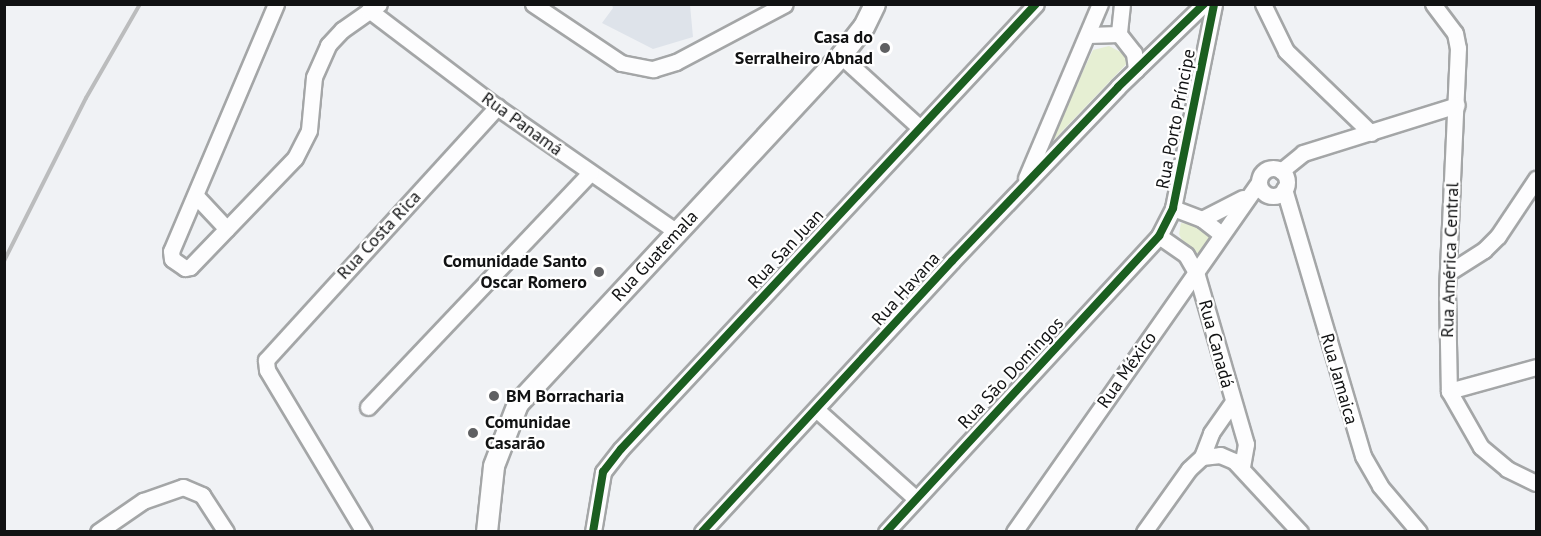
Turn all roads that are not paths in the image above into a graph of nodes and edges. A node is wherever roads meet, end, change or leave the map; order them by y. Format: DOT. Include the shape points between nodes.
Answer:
graph roads {
  1 [pos="276,4"];
  2 [pos="534,4"];
  3 [pos="785,4"];
  4 [pos="875,4"];
  5 [pos="1036,4"];
  6 [pos="1100,4"];
  7 [pos="1122,4"];
  8 [pos="1204,4"];
  9 [pos="1214,4"];
  10 [pos="1263,4"];
  11 [pos="1433,4"];
  12 [pos="374,7"];
  13 [pos="1119,34"];
  14 [pos="1088,35"];
  15 [pos="1134,53"];
  16 [pos="1153,55"];
  17 [pos="841,56"];
  18 [pos="1136,70"];
  19 [pos="1457,105"];
  20 [pos="496,107"];
  21 [pos="919,127"];
  22 [pos="1371,133"];
  23 [pos="1281,171"];
  24 [pos="590,173"];
  25 [pos="1536,178"];
  26 [pos="1022,188"];
  27 [pos="1271,190"];
  28 [pos="1247,195"];
  29 [pos="196,196"];
  30 [pos="1173,208"];
  31 [pos="1239,208"];
  32 [pos="1202,219"];
  33 [pos="227,229"];
  34 [pos="678,233"];
  35 [pos="1221,234"];
  36 [pos="1159,236"];
  37 [pos="1196,272"];
  38 [pos="1448,273"];
  39 [pos="1536,368"];
  40 [pos="1449,391"];
  41 [pos="1232,403"];
  42 [pos="368,407"];
  43 [pos="817,410"];
  44 [pos="1202,457"];
  45 [pos="1242,467"];
  46 [pos="1536,483"];
  47 [pos="915,498"];
  48 [pos="1151,529"];
  49 [pos="98,531"];
  50 [pos="226,531"];
  51 [pos="364,531"];
  52 [pos="487,531"];
  53 [pos="593,531"];
  54 [pos="702,531"];
  55 [pos="886,531"];
  56 [pos="1014,531"];
  57 [pos="1300,531"];
  58 [pos="1419,531"];
  1 -- 29 [label="street"];
  2 -- 3 [label="street" via="621,63 653,69 676,62"];
  4 -- 17 [label="main road, Rua Guatemala" via="864,27"];
  5 -- 21 [label="street, Rua San Juan"];
  6 -- 14 [label="street, Rua Havana"];
  7 -- 13 [label="street"];
  8 -- 16 [label="street, Rua Havana"];
  9 -- 30 [label="street, Rua Porto Príncipe"];
  10 -- 22 [label="street" via="1286,51"];
  11 -- 19 [label="street, Rua América Central" via="1455,33"];
  12 -- 20 [label="street, Rua Panamá"];
  12 -- 33 [label="street" via="342,30 325,51 314,77 309,130 295,158"];
  13 -- 14 [label="street"];
  13 -- 15 [label="street"];
  14 -- 26 [label="street, Rua Havana"];
  15 -- 16 [label="street"];
  15 -- 18 [label="street"];
  16 -- 18 [label="street, Rua Havana"];
  17 -- 21 [label="street"];
  17 -- 34 [label="main road, Rua Guatemala"];
  18 -- 26 [label="street, Rua Havana"];
  19 -- 22 [label="street"];
  19 -- 38 [label="street, Rua América Central"];
  20 -- 24 [label="street, Rua Panamá"];
  20 -- 51 [label="street, Rua Costa Rica" via="268,355 265,365"];
  21 -- 53 [label="street, Rua San Juan" via="621,449 603,472"];
  22 -- 23 [label="street" via="1303,153"];
  23 -- 27 [label="street" via="1286,179"];
  23 -- 27 [label="street" via="1267,170"];
  24 -- 34 [label="street, Rua Panamá"];
  24 -- 42 [label="street"];
  25 -- 38 [label="street" via="1498,236"];
  26 -- 43 [label="street, Rua Havana"];
  27 -- 28 [label="street, Rua México"];
  27 -- 31 [label="street, Rua México"];
  27 -- 58 [label="street, Rua Jamaica" via="1291,211 1363,456 1380,486"];
  28 -- 31 [label="street, Rua México"];
  28 -- 32 [label="street"];
  29 -- 33 [label="street"];
  29 -- 33 [label="street" via="171,251 172,259 184,268 190,267"];
  30 -- 32 [label="street"];
  30 -- 36 [label="street, Rua Porto Príncipe"];
  31 -- 35 [label="street, Rua México"];
  32 -- 35 [label="street"];
  34 -- 52 [label="main road, Rua Guatemala" via="562,352 518,404 497,455"];
  35 -- 37 [label="street, Rua México"];
  36 -- 37 [label="street, Rua Canadá" via="1186,255"];
  36 -- 47 [label="street, Rua São Domingos"];
  37 -- 41 [label="street, Rua Canadá"];
  37 -- 56 [label="street, Rua México"];
  38 -- 40 [label="street, Rua América Central"];
  39 -- 40 [label="street"];
  40 -- 46 [label="street, Rua América Central" via="1481,447 1507,470"];
  41 -- 44 [label="street" via="1211,433"];
  41 -- 45 [label="street, Rua Canadá" via="1246,444"];
  43 -- 47 [label="street"];
  43 -- 54 [label="street, Rua Havana"];
  44 -- 45 [label="street" via="1220,455"];
  44 -- 48 [label="street" via="1189,468"];
  45 -- 57 [label="street"];
  47 -- 55 [label="street, Rua São Domingos"];
  49 -- 50 [label="street" via="143,501 183,488 202,495"];
}
